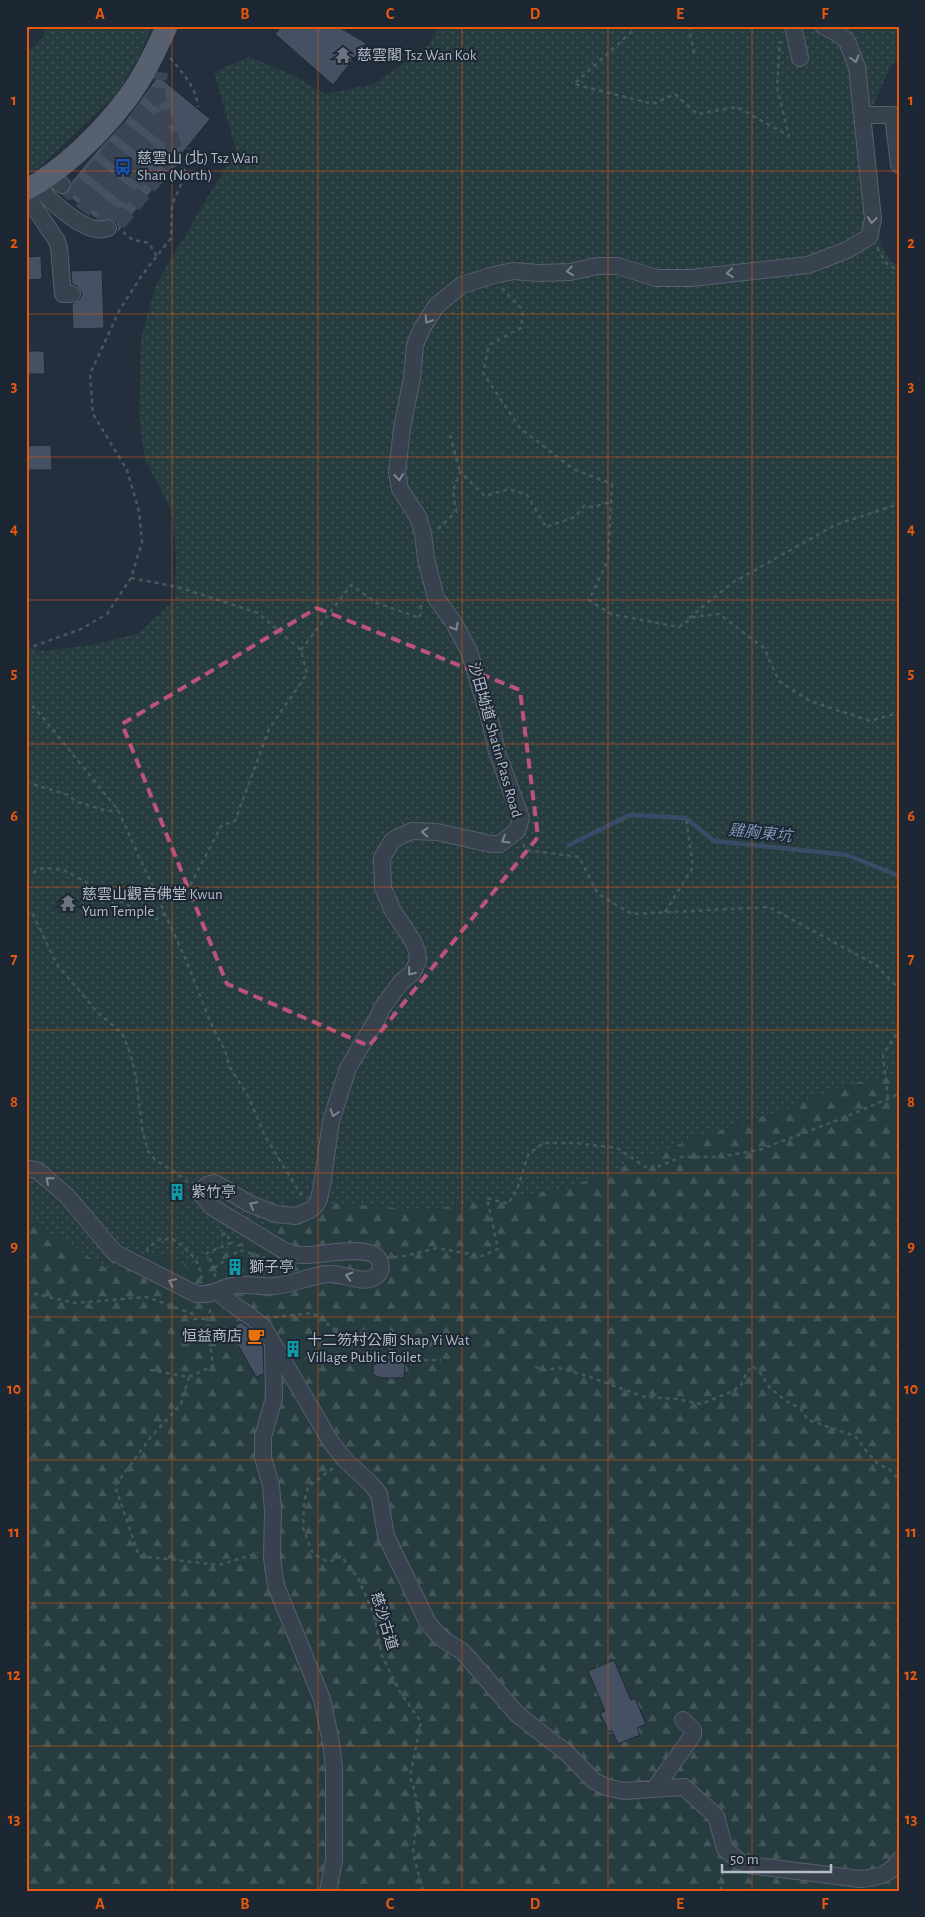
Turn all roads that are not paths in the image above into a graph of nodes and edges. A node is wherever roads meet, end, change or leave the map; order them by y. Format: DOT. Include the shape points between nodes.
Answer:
graph roads {
  1 [pos="167,26"];
  2 [pos="823,26"];
  3 [pos="787,31"];
  4 [pos="800,58"];
  5 [pos="862,115"];
  6 [pos="899,165"];
  7 [pos="40,186"];
  8 [pos="114,229"];
  9 [pos="72,294"];
  10 [pos="26,1168"];
  11 [pos="216,1285"];
  12 [pos="273,1344"];
  13 [pos="683,1720"];
  14 [pos="655,1788"];
  15 [pos="899,1860"];
  16 [pos="328,1891"];
  1 -- 7 [label="main road" via="161,63 82,148"];
  2 -- 5 [label="street, one-way" via="845,38 852,50"];
  3 -- 4 [label="street"];
  5 -- 6 [label="street" via="893,115"];
  5 -- 11 [label="street, 沙田坳道 Shatin Pass Road, one-way" via="873,219 869,237 847,250 808,265 691,278 656,278 618,266 597,266 570,272 513,271 462,285 437,305 422,328 415,345 402,428 397,473 400,488 418,518 436,598 469,651 497,752 521,818 517,831 499,844 437,832 412,831 392,841 382,858 384,888 392,911 413,941 418,961 412,973 382,1008 348,1068 331,1121 320,1199 310,1210 296,1216 276,1214 250,1204 215,1184 209,1184 201,1194 212,1207 293,1254 371,1253 381,1264 380,1272 372,1279 364,1280 330,1273 272,1287"];
  7 -- 8 [label="street" via="57,206 90,228"];
  7 -- 9 [label="street" via="57,241 63,294"];
  11 -- 10 [label="street, one-way" via="209,1294 196,1294 115,1253 67,1196 38,1171"];
  11 -- 12 [label="street" via="228,1302 264,1328"];
  12 -- 14 [label="street" via="331,1442 379,1494 386,1536 428,1623 441,1638 463,1652 517,1714 568,1754 593,1780 624,1791"];
  12 -- 16 [label="street" via="274,1398 263,1437 263,1458 273,1511 272,1549 276,1586 322,1699 331,1742 334,1860"];
  13 -- 14 [label="street" via="692,1730 692,1736"];
  14 -- 15 [label="street" via="684,1787 716,1816 726,1849 749,1865 860,1880 888,1873"];
}
